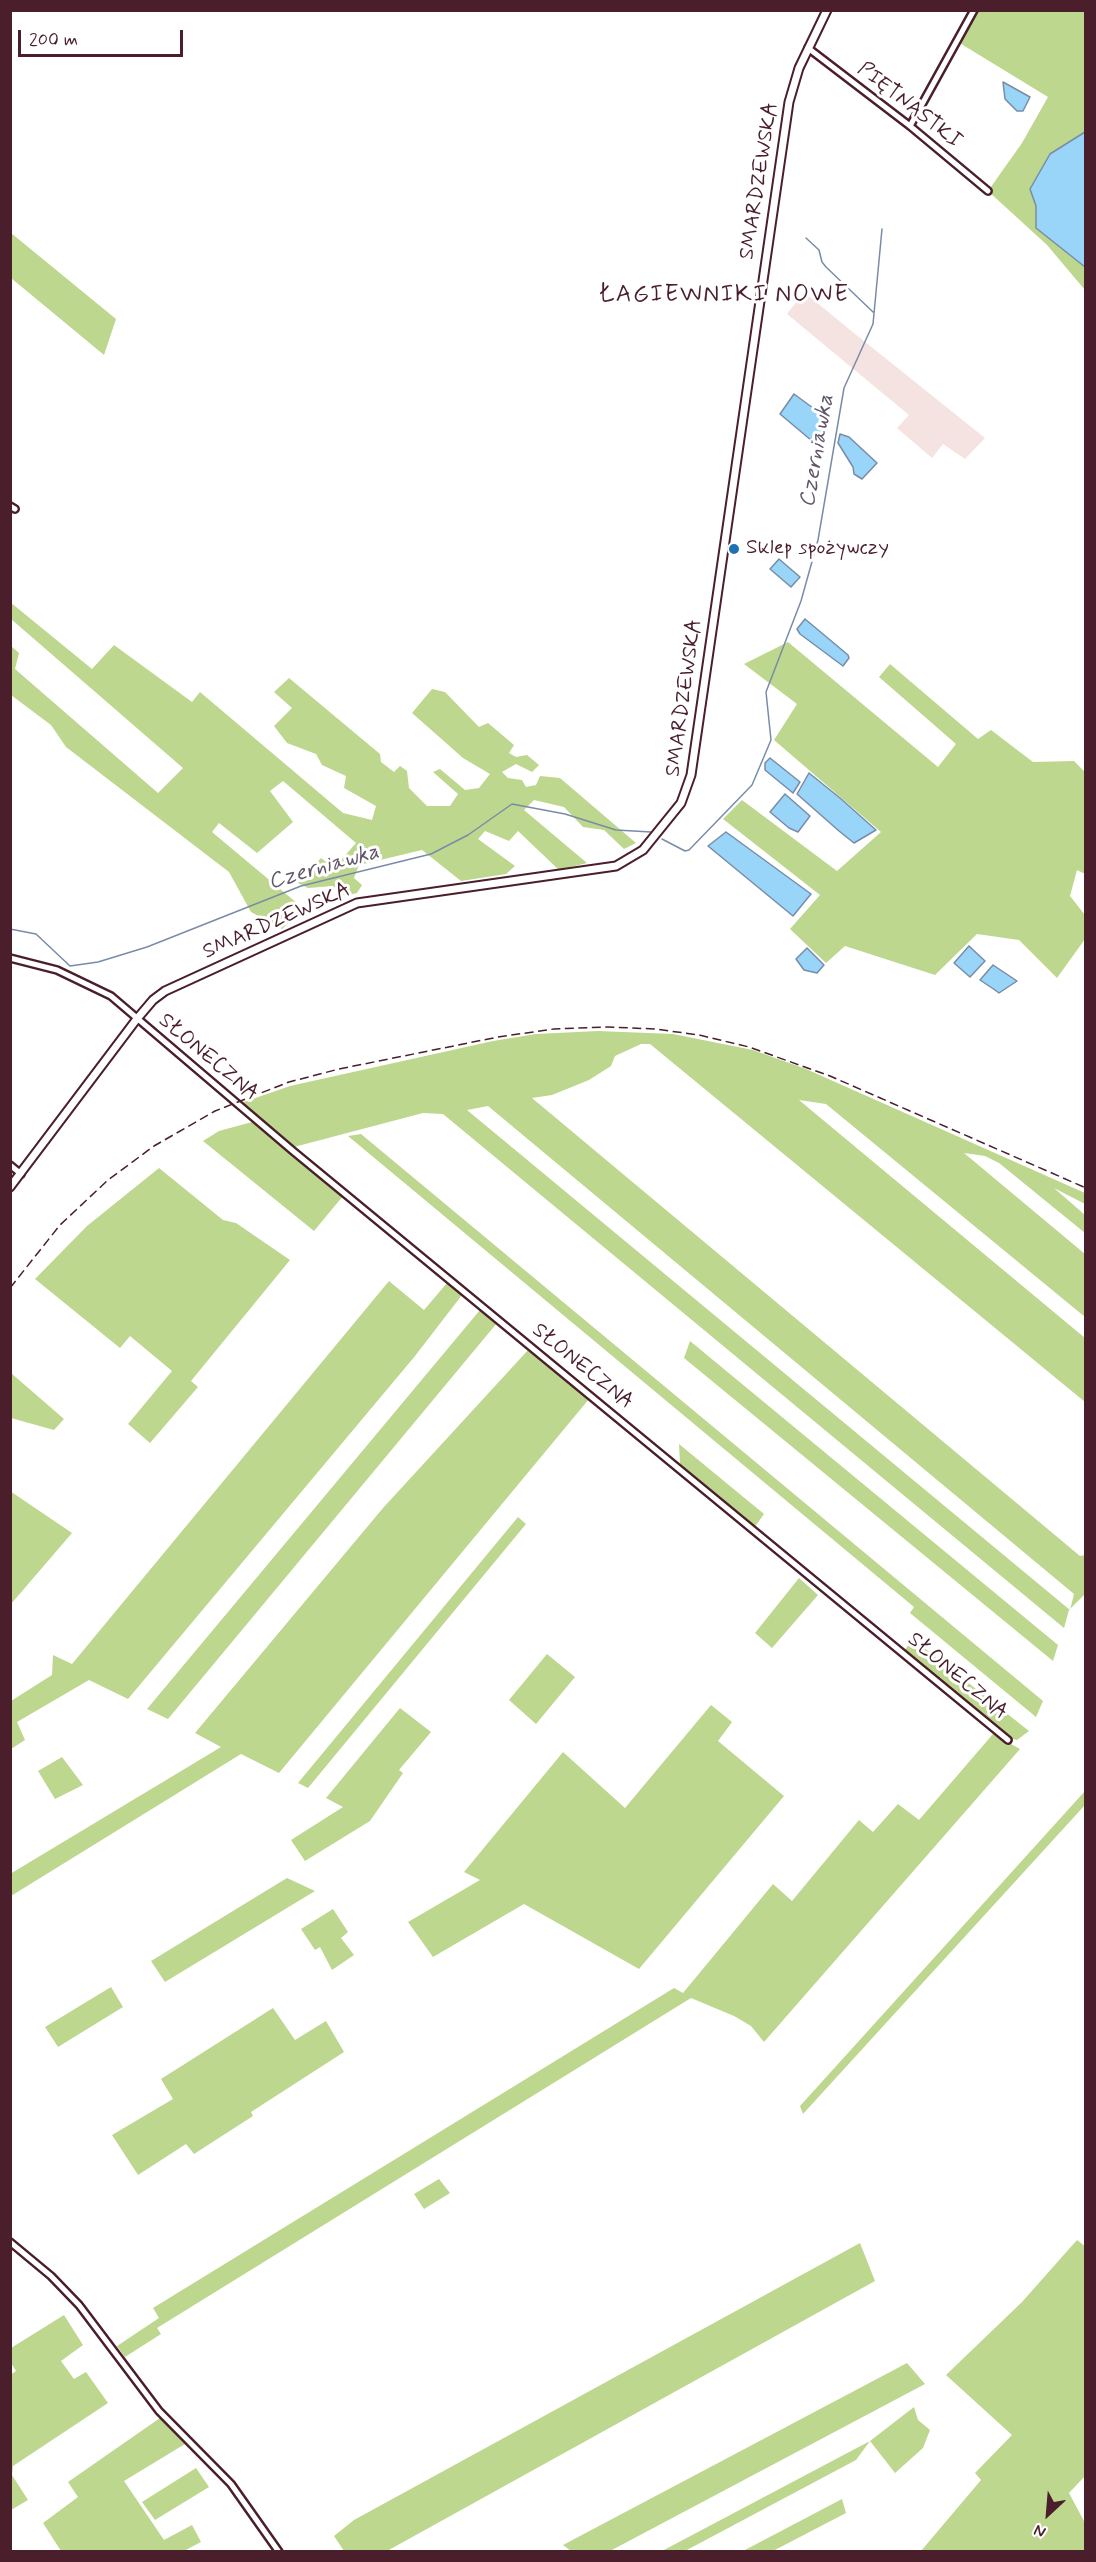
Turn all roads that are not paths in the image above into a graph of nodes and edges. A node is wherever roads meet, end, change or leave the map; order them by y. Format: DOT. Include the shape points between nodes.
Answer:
graph roads {
  1 [pos="827,10"];
  2 [pos="974,10"];
  3 [pos="808,48"];
  4 [pos="910,126"];
  5 [pos="988,191"];
  6 [pos="10,958"];
  7 [pos="136,1020"];
  8 [pos="10,1165"];
  9 [pos="21,1174"];
  10 [pos="10,1187"];
  11 [pos="1008,1740"];
  12 [pos="10,2242"];
  13 [pos="279,2552"];
  1 -- 3 [label="street, SMARDZEWSKA"];
  2 -- 4 [label="street"];
  3 -- 4 [label="street, PIĘTNASTKI"];
  3 -- 7 [label="street, SMARDZEWSKA" via="795,78 787,116 691,775 681,803 643,850 621,863 357,903 172,987 153,1000"];
  4 -- 5 [label="street, PIĘTNASTKI"];
  6 -- 7 [label="street, SŁONECZNA" via="57,970 102,990"];
  7 -- 9 [label="street, SMARDZEWSKA"];
  7 -- 11 [label="street, SŁONECZNA"];
  8 -- 9 [label="street"];
  9 -- 10 [label="street, SMARDZEWSKA"];
  12 -- 13 [label="street" via="79,2305 159,2410 231,2484"];
}
